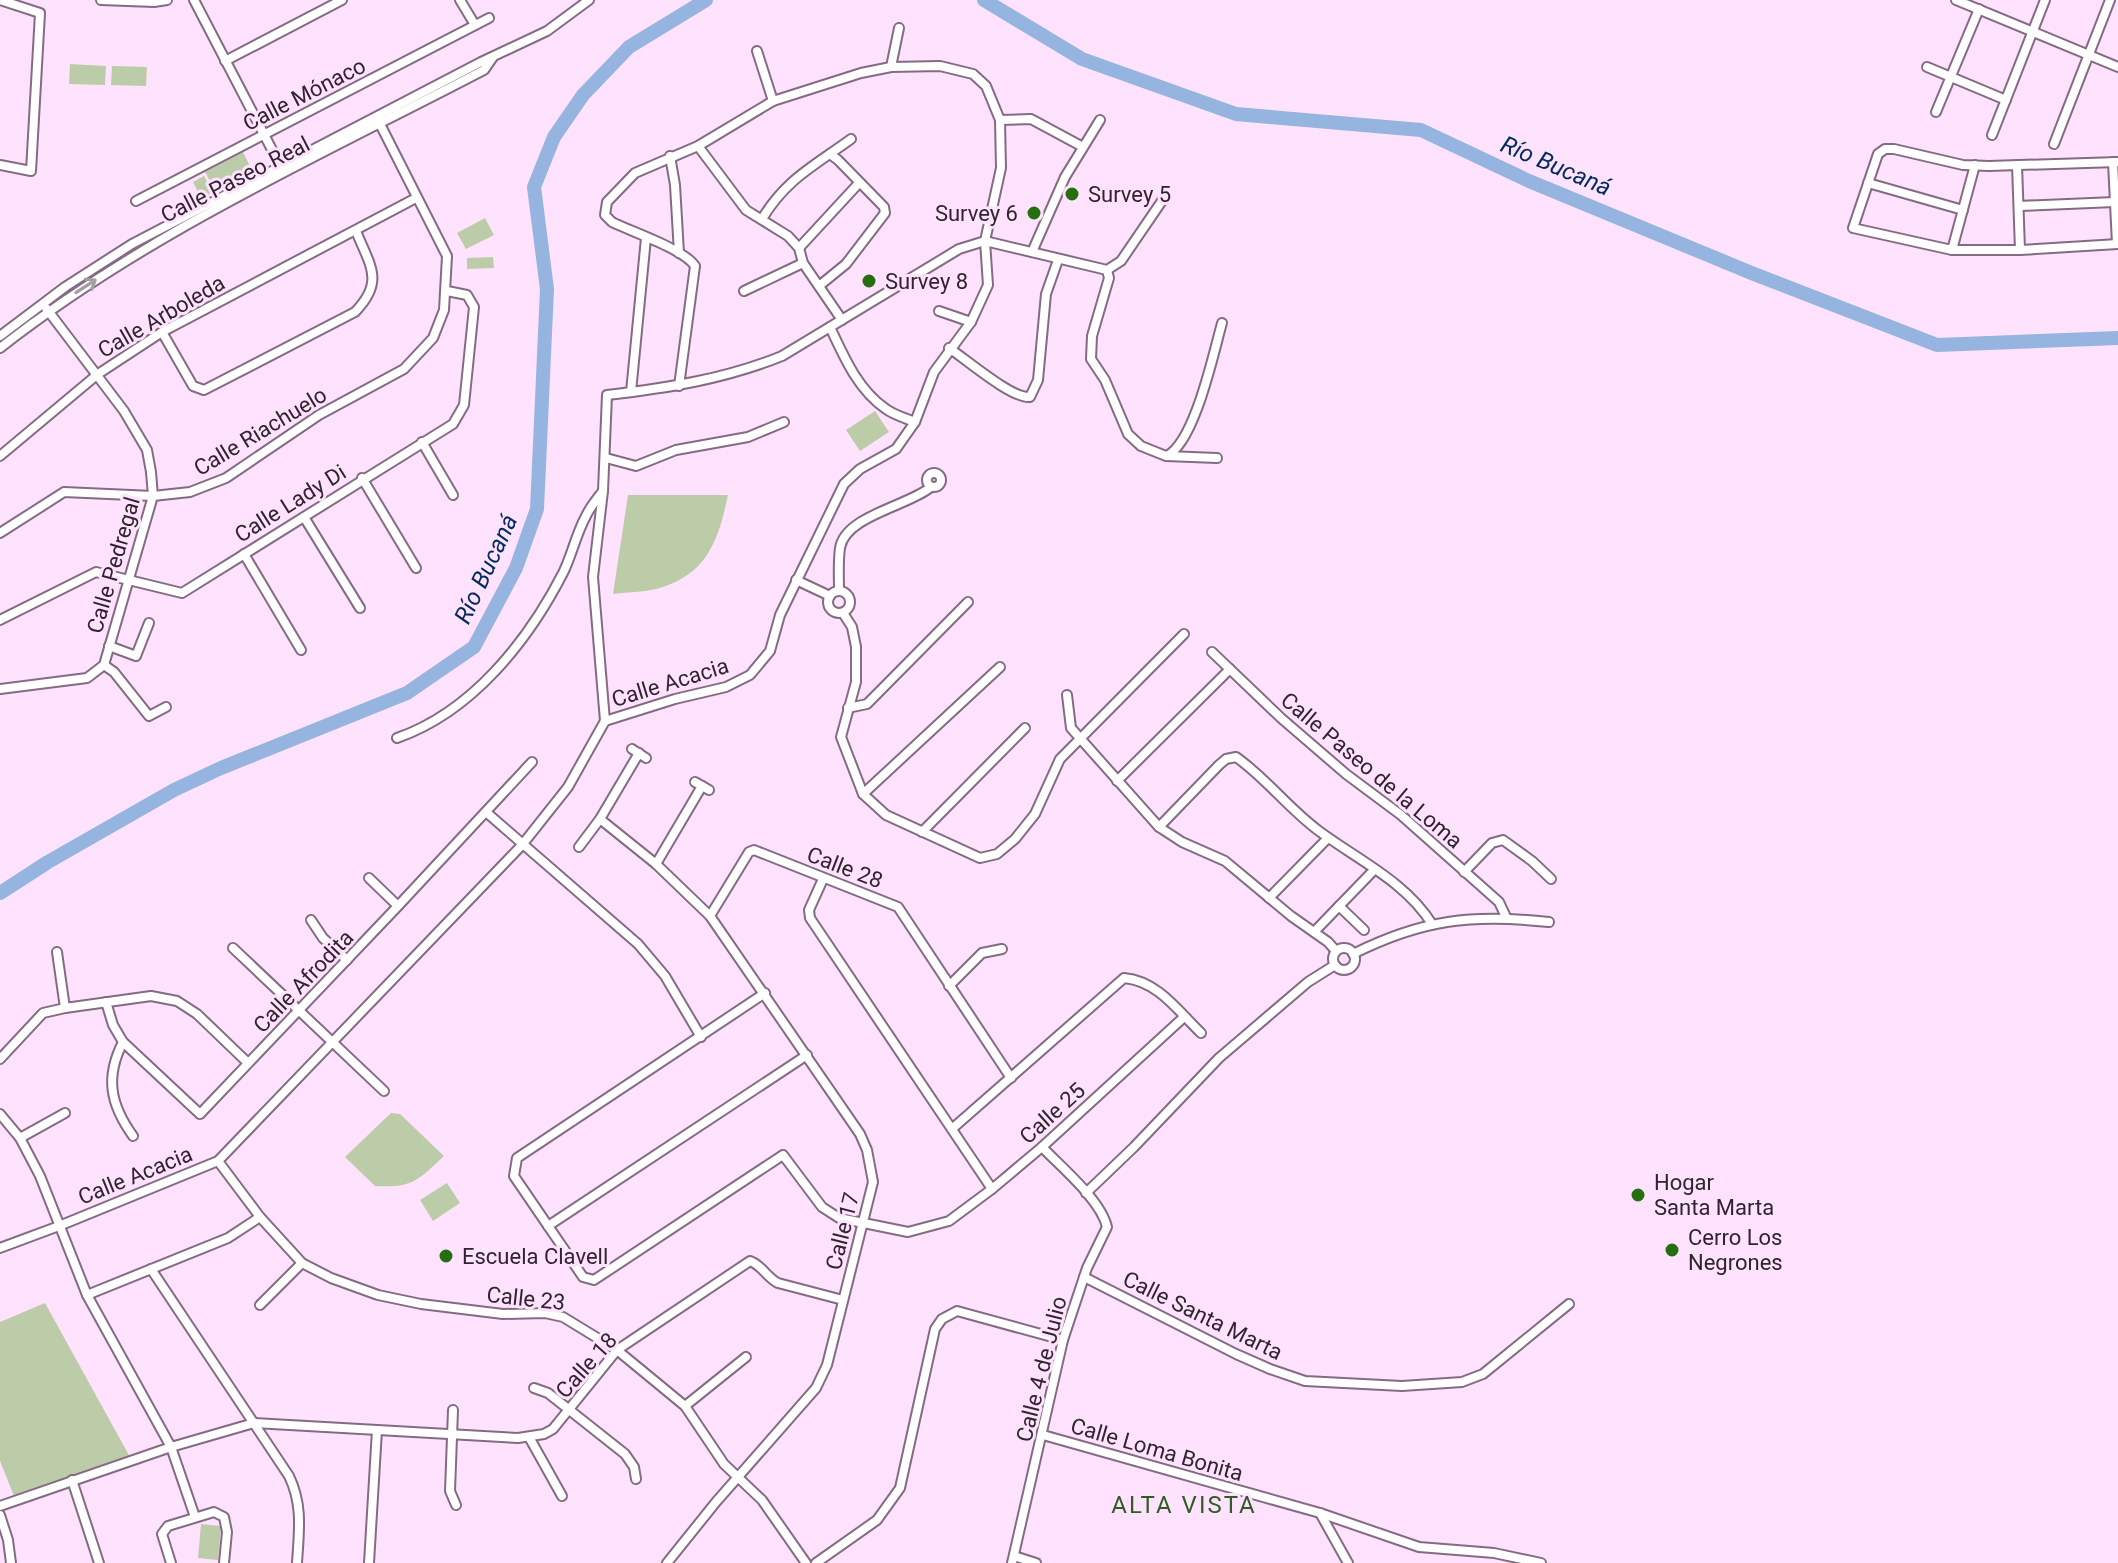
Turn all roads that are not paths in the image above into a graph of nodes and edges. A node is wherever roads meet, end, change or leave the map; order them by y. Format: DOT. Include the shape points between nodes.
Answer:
graph roads {
  1 [pos="0,0"];
  2 [pos="101,0"];
  3 [pos="167,0"];
  4 [pos="194,0"];
  5 [pos="342,0"];
  6 [pos="460,0"];
  7 [pos="589,0"];
  8 [pos="1956,0"];
  9 [pos="2045,0"];
  10 [pos="2110,0"];
  11 [pos="1979,9"];
  12 [pos="489,18"];
  13 [pos="475,25"];
  14 [pos="899,28"];
  15 [pos="2033,32"];
  16 [pos="757,51"];
  17 [pos="2090,55"];
  18 [pos="493,57"];
  19 [pos="225,61"];
  20 [pos="891,67"];
  21 [pos="1927,67"];
  22 [pos="2118,67"];
  23 [pos="1951,77"];
  24 [pos="2006,100"];
  25 [pos="773,101"];
  26 [pos="1936,112"];
  27 [pos="1000,120"];
  28 [pos="1100,120"];
  29 [pos="380,124"];
  30 [pos="266,134"];
  31 [pos="1992,135"];
  32 [pos="851,139"];
  33 [pos="2054,144"];
  34 [pos="698,146"];
  35 [pos="1083,147"];
  36 [pos="830,154"];
  37 [pos="670,156"];
  38 [pos="2116,162"];
  39 [pos="0,165"];
  40 [pos="1975,165"];
  41 [pos="2017,165"];
  42 [pos="282,170"];
  43 [pos="859,183"];
  44 [pos="1868,183"];
  45 [pos="1166,195"];
  46 [pos="416,198"];
  47 [pos="136,201"];
  48 [pos="2115,202"];
  49 [pos="2019,206"];
  50 [pos="1963,210"];
  51 [pos="762,219"];
  52 [pos="356,231"];
  53 [pos="646,238"];
  54 [pos="985,241"];
  55 [pos="2118,244"];
  56 [pos="799,248"];
  57 [pos="1952,250"];
  58 [pos="2020,250"];
  59 [pos="1032,252"];
  60 [pos="679,253"];
  61 [pos="1058,260"];
  62 [pos="803,263"];
  63 [pos="1107,270"];
  64 [pos="819,286"];
  65 [pos="447,291"];
  66 [pos="744,291"];
  67 [pos="45,307"];
  68 [pos="939,311"];
  69 [pos="842,320"];
  70 [pos="971,322"];
  71 [pos="1222,323"];
  72 [pos="830,327"];
  73 [pos="162,332"];
  74 [pos="0,336"];
  75 [pos="0,348"];
  76 [pos="949,348"];
  77 [pos="98,374"];
  78 [pos="679,386"];
  79 [pos="631,392"];
  80 [pos="784,422"];
  81 [pos="915,422"];
  82 [pos="422,442"];
  83 [pos="0,456"];
  84 [pos="1166,456"];
  85 [pos="606,458"];
  86 [pos="1217,458"];
  87 [pos="362,478"];
  88 [pos="931,487"];
  89 [pos="603,491"];
  90 [pos="453,495"];
  91 [pos="153,496"];
  92 [pos="304,517"];
  93 [pos="1,530"];
  94 [pos="244,554"];
  95 [pos="416,561"];
  96 [pos="796,580"];
  97 [pos="128,582"];
  98 [pos="834,594"];
  99 [pos="968,602"];
  100 [pos="360,608"];
  101 [pos="843,613"];
  102 [pos="0,620"];
  103 [pos="149,623"];
  104 [pos="1184,634"];
  105 [pos="109,646"];
  106 [pos="301,650"];
  107 [pos="1212,652"];
  108 [pos="104,665"];
  109 [pos="1000,667"];
  110 [pos="1230,669"];
  111 [pos="0,689"];
  112 [pos="1067,695"];
  113 [pos="166,707"];
  114 [pos="848,708"];
  115 [pos="605,721"];
  116 [pos="1025,728"];
  117 [pos="1078,737"];
  118 [pos="397,738"];
  119 [pos="639,753"];
  120 [pos="532,762"];
  121 [pos="1117,781"];
  122 [pos="702,786"];
  123 [pos="863,794"];
  124 [pos="486,812"];
  125 [pos="600,819"];
  126 [pos="1159,827"];
  127 [pos="922,832"];
  128 [pos="1328,838"];
  129 [pos="522,845"];
  130 [pos="579,847"];
  131 [pos="656,864"];
  132 [pos="1374,870"];
  133 [pos="1464,872"];
  134 [pos="369,878"];
  135 [pos="823,879"];
  136 [pos="1551,879"];
  137 [pos="1269,898"];
  138 [pos="398,906"];
  139 [pos="1339,906"];
  140 [pos="710,916"];
  141 [pos="1506,917"];
  142 [pos="311,920"];
  143 [pos="1549,922"];
  144 [pos="1432,924"];
  145 [pos="1364,930"];
  146 [pos="1314,932"];
  147 [pos="233,948"];
  148 [pos="1002,949"];
  149 [pos="1336,951"];
  150 [pos="57,952"];
  151 [pos="1353,954"];
  152 [pos="347,960"];
  153 [pos="1335,965"];
  154 [pos="949,986"];
  155 [pos="765,993"];
  156 [pos="106,1002"];
  157 [pos="65,1008"];
  158 [pos="298,1012"];
  159 [pos="1184,1017"];
  160 [pos="1201,1033"];
  161 [pos="701,1037"];
  162 [pos="123,1042"];
  163 [pos="332,1043"];
  164 [pos="807,1055"];
  165 [pos="0,1059"];
  166 [pos="248,1063"];
  167 [pos="1011,1078"];
  168 [pos="384,1091"];
  169 [pos="65,1113"];
  170 [pos="0,1114"];
  171 [pos="953,1128"];
  172 [pos="133,1136"];
  173 [pos="20,1138"];
  174 [pos="1042,1147"];
  175 [pos="218,1161"];
  176 [pos="992,1189"];
  177 [pos="1086,1193"];
  178 [pos="260,1217"];
  179 [pos="865,1222"];
  180 [pos="59,1226"];
  181 [pos="548,1226"];
  182 [pos="0,1248"];
  183 [pos="302,1263"];
  184 [pos="151,1269"];
  185 [pos="1084,1277"];
  186 [pos="87,1295"];
  187 [pos="843,1300"];
  188 [pos="1569,1304"];
  189 [pos="260,1305"];
  190 [pos="1063,1340"];
  191 [pos="617,1350"];
  192 [pos="746,1357"];
  193 [pos="534,1388"];
  194 [pos="685,1406"];
  195 [pos="453,1410"];
  196 [pos="570,1410"];
  197 [pos="254,1423"];
  198 [pos="377,1430"];
  199 [pos="452,1435"];
  200 [pos="1043,1435"];
  201 [pos="529,1437"];
  202 [pos="171,1447"];
  203 [pos="738,1475"];
  204 [pos="636,1479"];
  205 [pos="72,1480"];
  206 [pos="562,1496"];
  207 [pos="456,1505"];
  208 [pos="0,1506"];
  209 [pos="1320,1513"];
  210 [pos="0,1515"];
  211 [pos="195,1517"];
  212 [pos="1013,1560"];
  213 [pos="11,1563"];
  214 [pos="99,1563"];
  215 [pos="171,1563"];
  216 [pos="224,1563"];
  217 [pos="297,1563"];
  218 [pos="369,1563"];
  219 [pos="667,1563"];
  220 [pos="806,1563"];
  221 [pos="816,1563"];
  222 [pos="1036,1563"];
  223 [pos="1348,1563"];
  224 [pos="1541,1563"];
  1 -- 39 [label="street" via="40,13 31,171"];
  2 -- 3 [label="street"];
  4 -- 19 [label="street"];
  5 -- 19 [label="street"];
  6 -- 13 [label="street"];
  7 -- 18 [label="street, Calle Paseo Real" via="547,31"];
  8 -- 11 [label="street"];
  9 -- 15 [label="street"];
  10 -- 17 [label="street"];
  11 -- 15 [label="street"];
  11 -- 23 [label="street"];
  12 -- 13 [label="street, Calle Mónaco"];
  13 -- 30 [label="street, Calle Mónaco"];
  14 -- 20 [label="street"];
  15 -- 17 [label="street"];
  15 -- 24 [label="street"];
  16 -- 25 [label="street"];
  17 -- 22 [label="street"];
  17 -- 33 [label="street"];
  18 -- 29 [label="street, Calle Paseo Real" via="484,70"];
  18 -- 42 [label="street, Calle Paseo Real"];
  19 -- 30 [label="street"];
  20 -- 25 [label="street, Calle Acacia"];
  20 -- 27 [label="street, Calle Acacia" via="939,66 973,74 986,86"];
  21 -- 23 [label="street"];
  23 -- 24 [label="street"];
  23 -- 26 [label="street"];
  24 -- 31 [label="street"];
  25 -- 34 [label="street, Calle Acacia"];
  27 -- 35 [label="street" via="1031,119"];
  27 -- 54 [label="street, Calle Acacia" via="1001,168"];
  28 -- 35 [label="street"];
  29 -- 42 [label="street, Calle Paseo Real"];
  29 -- 46 [label="street, Calle Riachuelo"];
  30 -- 42 [label="street"];
  30 -- 47 [label="street, Calle Mónaco"];
  32 -- 36 [label="street"];
  34 -- 37 [label="street, Calle Acacia"];
  34 -- 51 [label="street" via="746,210"];
  35 -- 59 [label="street"];
  36 -- 43 [label="street"];
  36 -- 51 [label="street" via="781,190"];
  37 -- 53 [label="street, Calle Acacia" via="626,180 604,211 612,222"];
  37 -- 60 [label="street"];
  38 -- 41 [label="street"];
  38 -- 48 [label="street"];
  40 -- 41 [label="street"];
  40 -- 44 [label="street" via="1885,149 1878,154"];
  40 -- 50 [label="street"];
  41 -- 49 [label="street"];
  42 -- 67 [label="street, Calle Paseo Real" via="132,244"];
  43 -- 56 [label="street"];
  43 -- 64 [label="street" via="885,213 846,264"];
  44 -- 50 [label="street"];
  44 -- 57 [label="street" via="1853,228"];
  45 -- 63 [label="street" via="1121,261"];
  46 -- 52 [label="street, Calle Arboleda"];
  46 -- 65 [label="street, Calle Riachuelo" via="447,256"];
  48 -- 49 [label="street"];
  48 -- 55 [label="street"];
  49 -- 58 [label="street"];
  50 -- 57 [label="street"];
  51 -- 56 [label="street"];
  52 -- 73 [label="street, Calle Arboleda"];
  52 -- 73 [label="street" via="373,282 369,298 355,312 204,390 193,386"];
  53 -- 60 [label="street"];
  53 -- 79 [label="street"];
  54 -- 59 [label="street"];
  54 -- 69 [label="street" via="959,249"];
  54 -- 70 [label="street, Calle Acacia" via="988,285"];
  55 -- 58 [label="street"];
  56 -- 62 [label="street"];
  57 -- 58 [label="street"];
  59 -- 61 [label="street"];
  60 -- 78 [label="street" via="695,266"];
  61 -- 63 [label="street"];
  61 -- 76 [label="street" via="1046,294 1038,380 1030,397 1022,398"];
  62 -- 64 [label="street"];
  62 -- 66 [label="street"];
  63 -- 84 [label="street" via="1091,359 1128,434"];
  64 -- 69 [label="street"];
  65 -- 82 [label="street, Calle Lady Di" via="467,295 474,307 464,405 453,424"];
  65 -- 91 [label="street, Calle Riachuelo" via="433,338 404,369 319,415 226,478 190,492"];
  67 -- 74 [label="street, Calle Paseo Real"];
  67 -- 75 [label="street, Calle Paseo Real"];
  67 -- 77 [label="street, Calle Pedregal"];
  68 -- 70 [label="street"];
  69 -- 72 [label="street"];
  70 -- 76 [label="street, Calle Acacia"];
  71 -- 84 [label="street" via="1198,406 1177,450"];
  72 -- 78 [label="street" via="782,356"];
  72 -- 81 [label="street" via="869,395 887,411"];
  73 -- 77 [label="street, Calle Arboleda"];
  76 -- 81 [label="street, Calle Acacia"];
  77 -- 83 [label="street, Calle Arboleda"];
  77 -- 91 [label="street, Calle Pedregal" via="147,450"];
  78 -- 79 [label="street"];
  79 -- 85 [label="street" via="607,395"];
  80 -- 85 [label="street" via="748,437 676,450 636,466"];
  81 -- 96 [label="street, Calle Acacia" via="896,449 844,484"];
  82 -- 87 [label="street, Calle Lady Di"];
  82 -- 90 [label="street"];
  84 -- 86 [label="street"];
  85 -- 89 [label="street"];
  87 -- 92 [label="street, Calle Lady Di"];
  87 -- 95 [label="street"];
  88 -- 98 [label="street" via="849,530 840,544"];
  89 -- 115 [label="street" via="593,577"];
  89 -- 118 [label="street" via="586,515 542,612 497,669 456,708"];
  91 -- 93 [label="street, Calle Riachuelo" via="64,492"];
  91 -- 97 [label="street, Calle Pedregal"];
  92 -- 94 [label="street, Calle Lady Di"];
  92 -- 100 [label="street"];
  94 -- 97 [label="street, Calle Lady Di" via="182,593"];
  94 -- 106 [label="street"];
  96 -- 98 [label="street"];
  96 -- 115 [label="street, Calle Acacia" via="770,651 750,675 726,687"];
  97 -- 102 [label="street, Calle Lady Di" via="96,572"];
  97 -- 105 [label="street, Calle Pedregal"];
  98 -- 101 [label="street" via="831,610"];
  98 -- 101 [label="street" via="845,593 850,601"];
  99 -- 114 [label="street" via="867,704"];
  101 -- 114 [label="street" via="856,647 856,682"];
  103 -- 105 [label="street" via="136,656"];
  104 -- 117 [label="street"];
  105 -- 108 [label="street, Calle Pedregal"];
  107 -- 110 [label="street, Calle Paseo de la Loma"];
  108 -- 111 [label="street, Calle Pedregal" via="87,678"];
  108 -- 113 [label="street" via="149,716"];
  109 -- 123 [label="street"];
  110 -- 121 [label="street"];
  110 -- 133 [label="street, Calle Paseo de la Loma"];
  112 -- 117 [label="street" via="1071,728"];
  114 -- 123 [label="street" via="841,737"];
  115 -- 129 [label="street, Calle Acacia" via="568,787"];
  116 -- 127 [label="street"];
  117 -- 121 [label="street"];
  117 -- 127 [label="street" via="1060,759 1035,814 997,854 980,858"];
  119 -- 125 [label="street"];
  120 -- 124 [label="street, Calle Afrodita"];
  121 -- 126 [label="street"];
  122 -- 131 [label="street"];
  123 -- 127 [label="street" via="886,815"];
  124 -- 129 [label="street"];
  124 -- 138 [label="street, Calle Afrodita"];
  125 -- 130 [label="street"];
  125 -- 131 [label="street, Calle 17"];
  126 -- 128 [label="street" via="1219,765 1236,757"];
  126 -- 137 [label="street" via="1225,861"];
  128 -- 132 [label="street"];
  128 -- 137 [label="street"];
  129 -- 161 [label="street" via="638,944 665,976"];
  129 -- 163 [label="street, Calle Acacia"];
  131 -- 140 [label="street, Calle 17"];
  132 -- 139 [label="street"];
  132 -- 144 [label="street" via="1412,899"];
  133 -- 136 [label="street" via="1492,843 1503,840"];
  133 -- 141 [label="street, Calle Paseo de la Loma" via="1499,902"];
  134 -- 138 [label="street"];
  135 -- 140 [label="street, Calle 28" via="754,850"];
  135 -- 154 [label="street, Calle 28" via="898,907"];
  135 -- 171 [label="street" via="810,918"];
  137 -- 146 [label="street"];
  138 -- 152 [label="street, Calle Afrodita"];
  139 -- 145 [label="street"];
  139 -- 146 [label="street"];
  140 -- 155 [label="street, Calle 17"];
  141 -- 143 [label="street"];
  141 -- 144 [label="street"];
  142 -- 152 [label="street"];
  144 -- 151 [label="street"];
  146 -- 149 [label="street"];
  147 -- 158 [label="street"];
  148 -- 154 [label="street" via="982,953"];
  149 -- 151 [label="street"];
  149 -- 153 [label="street"];
  150 -- 157 [label="street"];
  151 -- 153 [label="street" via="1349,969"];
  152 -- 158 [label="street, Calle Afrodita"];
  153 -- 177 [label="street" via="1219,1058"];
  154 -- 167 [label="street, Calle 28"];
  155 -- 161 [label="street"];
  155 -- 164 [label="street, Calle 17"];
  156 -- 157 [label="street"];
  156 -- 162 [label="street, Calle Afrodita"];
  156 -- 166 [label="street" via="151,996 177,1001"];
  157 -- 165 [label="street" via="43,1013"];
  158 -- 163 [label="street"];
  158 -- 166 [label="street, Calle Afrodita"];
  159 -- 160 [label="street"];
  159 -- 167 [label="street" via="1159,991 1124,978"];
  159 -- 174 [label="street, Calle 25"];
  161 -- 181 [label="street" via="517,1158 514,1176"];
  162 -- 166 [label="street, Calle Afrodita" via="200,1114"];
  162 -- 172 [label="street" via="110,1080 121,1119"];
  163 -- 168 [label="street"];
  163 -- 175 [label="street, Calle Acacia"];
  164 -- 179 [label="street, Calle 17" via="867,1150 873,1182"];
  164 -- 181 [label="street"];
  167 -- 171 [label="street"];
  169 -- 173 [label="street"];
  170 -- 173 [label="street"];
  171 -- 176 [label="street"];
  173 -- 180 [label="street"];
  174 -- 176 [label="street, Calle 25"];
  174 -- 177 [label="street"];
  175 -- 178 [label="street"];
  175 -- 180 [label="street, Calle Acacia"];
  176 -- 179 [label="street, Calle 25" via="949,1221 908,1232"];
  177 -- 185 [label="street, Calle 4 de Julio" via="1107,1227"];
  178 -- 183 [label="street"];
  178 -- 184 [label="street" via="228,1238"];
  179 -- 181 [label="street, Calle 25" via="839,1218 822,1207 783,1155 594,1280 583,1277"];
  179 -- 187 [label="street, Calle 17"];
  180 -- 182 [label="street, Calle Acacia"];
  180 -- 186 [label="street"];
  183 -- 189 [label="street"];
  183 -- 191 [label="street, Calle 23" via="378,1295 421,1304 563,1317"];
  184 -- 186 [label="street"];
  184 -- 197 [label="street"];
  185 -- 188 [label="street, Calle Santa Marta" via="1236,1354 1305,1381 1402,1386 1462,1382 1483,1374"];
  185 -- 190 [label="street, Calle 4 de Julio"];
  186 -- 202 [label="street"];
  187 -- 191 [label="street, Calle 18" via="778,1283 750,1261"];
  187 -- 203 [label="street, Calle 17" via="816,1388"];
  190 -- 200 [label="street, Calle 4 de Julio"];
  190 -- 221 [label="street" via="957,1311 942,1319 935,1329 900,1488 877,1520"];
  191 -- 194 [label="street, Calle 23"];
  191 -- 196 [label="street, Calle 18"];
  192 -- 194 [label="street"];
  193 -- 196 [label="street"];
  194 -- 203 [label="street, Calle 23" via="724,1464"];
  195 -- 199 [label="street"];
  196 -- 201 [label="street, Calle 18" via="553,1429"];
  196 -- 204 [label="street" via="625,1454"];
  197 -- 198 [label="street"];
  197 -- 202 [label="street"];
  197 -- 217 [label="street" via="297,1493"];
  198 -- 199 [label="street"];
  198 -- 218 [label="street"];
  199 -- 201 [label="street"];
  199 -- 207 [label="street" via="450,1491"];
  200 -- 209 [label="street, Calle Loma Bonita"];
  200 -- 212 [label="street, Calle 4 de Julio"];
  201 -- 206 [label="street"];
  202 -- 205 [label="street"];
  202 -- 211 [label="street"];
  203 -- 219 [label="street, Calle 17"];
  203 -- 220 [label="street"];
  205 -- 208 [label="street"];
  205 -- 214 [label="street"];
  209 -- 223 [label="street"];
  209 -- 224 [label="street, Calle Loma Bonita" via="1419,1547"];
  210 -- 213 [label="street"];
  211 -- 215 [label="street" via="168,1526 162,1534"];
  211 -- 216 [label="street" via="214,1512 224,1517"];
  212 -- 222 [label="street"];
}
